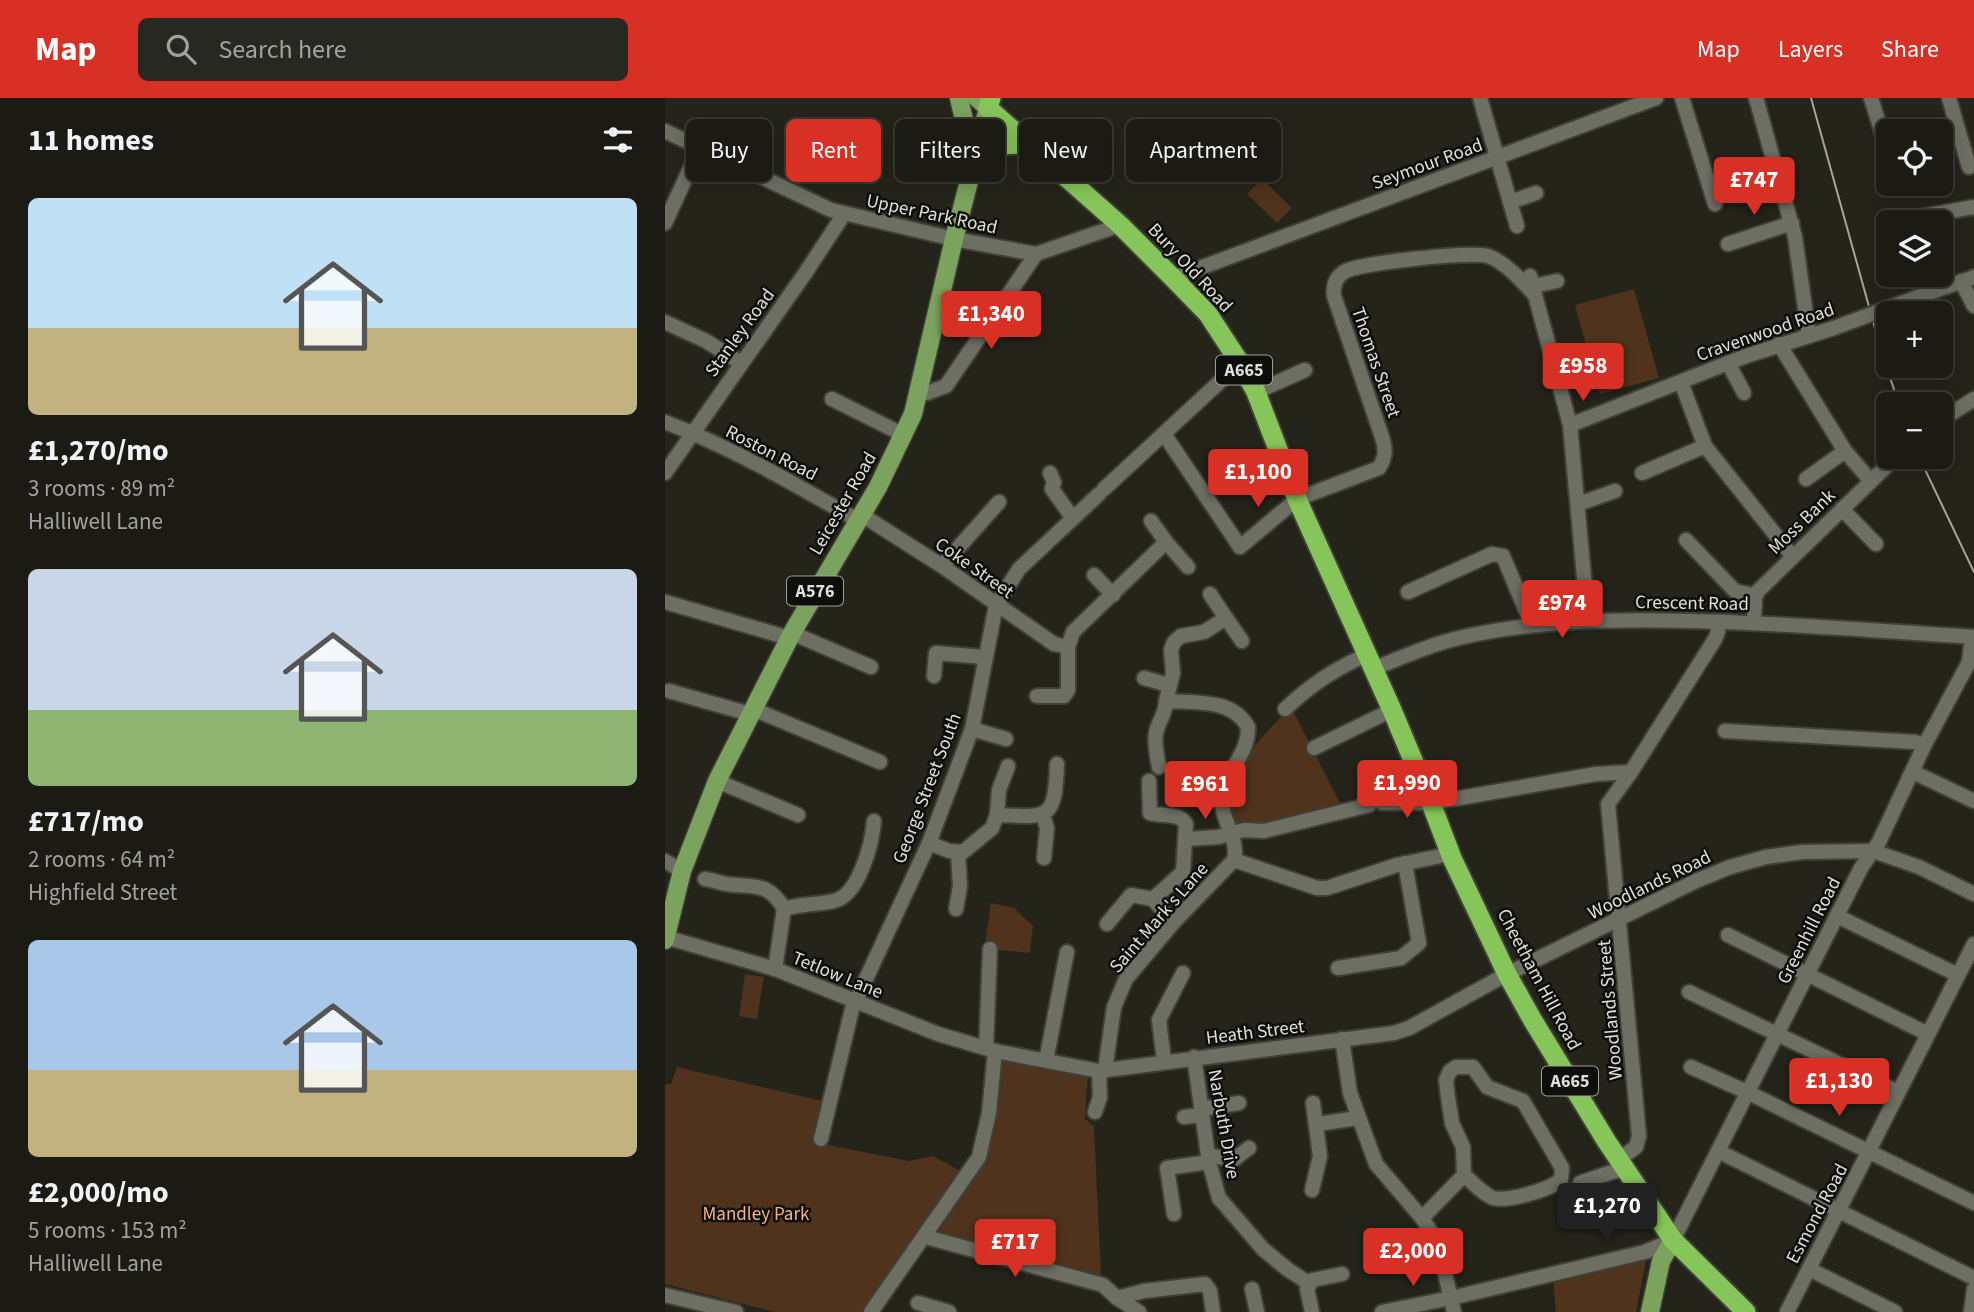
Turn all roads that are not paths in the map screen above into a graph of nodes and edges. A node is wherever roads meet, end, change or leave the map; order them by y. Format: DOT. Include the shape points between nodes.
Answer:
graph roads {
  1 [pos="959,98"];
  2 [pos="1480,98"];
  3 [pos="1656,98"];
  4 [pos="1682,98"];
  5 [pos="1756,98"];
  6 [pos="1871,98"];
  7 [pos="1949,98"];
  8 [pos="985,101"];
  9 [pos="1627,103"];
  10 [pos="964,119"];
  11 [pos="982,119"];
  12 [pos="1878,119"];
  13 [pos="1958,130"];
  14 [pos="665,131"];
  15 [pos="1953,131"];
  16 [pos="1019,133"];
  17 [pos="686,142"];
  18 [pos="1497,158"];
  19 [pos="1969,167"];
  20 [pos="686,177"];
  21 [pos="768,182"];
  22 [pos="969,182"];
  23 [pos="1073,182"];
  24 [pos="1536,193"];
  25 [pos="1510,202"];
  26 [pos="1715,204"];
  27 [pos="1974,207"];
  28 [pos="1953,211"];
  29 [pos="844,214"];
  30 [pos="665,223"];
  31 [pos="1792,223"];
  32 [pos="1120,225"];
  33 [pos="1517,226"];
  34 [pos="954,239"];
  35 [pos="1728,244"];
  36 [pos="1036,254"];
  37 [pos="1173,278"];
  38 [pos="1967,279"];
  39 [pos="1557,281"];
  40 [pos="1532,285"];
  41 [pos="1974,306"];
  42 [pos="665,322"];
  43 [pos="1809,336"];
  44 [pos="1779,344"];
  45 [pos="741,363"];
  46 [pos="1240,363"];
  47 [pos="1728,363"];
  48 [pos="1305,370"];
  49 [pos="1681,382"];
  50 [pos="919,390"];
  51 [pos="1256,392"];
  52 [pos="1744,393"];
  53 [pos="832,399"];
  54 [pos="1974,399"];
  55 [pos="1953,412"];
  56 [pos="665,422"];
  57 [pos="1570,425"];
  58 [pos="692,432"];
  59 [pos="1164,434"];
  60 [pos="904,435"];
  61 [pos="1705,446"];
  62 [pos="1845,451"];
  63 [pos="1882,469"];
  64 [pos="1050,472"];
  65 [pos="665,473"];
  66 [pos="1642,473"];
  67 [pos="1806,479"];
  68 [pos="1870,480"];
  69 [pos="1615,491"];
  70 [pos="1297,499"];
  71 [pos="999,502"];
  72 [pos="1578,505"];
  73 [pos="1842,509"];
  74 [pos="1072,517"];
  75 [pos="860,518"];
  76 [pos="1151,522"];
  77 [pos="1686,540"];
  78 [pos="1166,542"];
  79 [pos="1876,544"];
  80 [pos="1793,557"];
  81 [pos="942,566"];
  82 [pos="1188,567"];
  83 [pos="1094,575"];
  84 [pos="1408,592"];
  85 [pos="1210,594"];
  86 [pos="1113,595"];
  87 [pos="1755,598"];
  88 [pos="665,602"];
  89 [pos="996,605"];
  90 [pos="1226,618"];
  91 [pos="1588,620"];
  92 [pos="1718,622"];
  93 [pos="1754,623"];
  94 [pos="1532,625"];
  95 [pos="791,636"];
  96 [pos="1973,637"];
  97 [pos="1241,641"];
  98 [pos="1068,647"];
  99 [pos="984,657"];
  100 [pos="1369,662"];
  101 [pos="871,667"];
  102 [pos="933,676"];
  103 [pos="1144,678"];
  104 [pos="1169,685"];
  105 [pos="669,691"];
  106 [pos="1037,696"];
  107 [pos="1166,701"];
  108 [pos="1285,709"];
  109 [pos="1392,709"];
  110 [pos="751,712"];
  111 [pos="972,729"];
  112 [pos="1725,731"];
  113 [pos="1006,739"];
  114 [pos="1924,747"];
  115 [pos="1314,748"];
  116 [pos="880,762"];
  117 [pos="1057,764"];
  118 [pos="1008,766"];
  119 [pos="1159,767"];
  120 [pos="1632,772"];
  121 [pos="1913,772"];
  122 [pos="717,781"];
  123 [pos="1150,781"];
  124 [pos="1974,801"];
  125 [pos="1431,803"];
  126 [pos="798,815"];
  127 [pos="997,815"];
  128 [pos="1043,815"];
  129 [pos="874,821"];
  130 [pos="1230,834"];
  131 [pos="1186,839"];
  132 [pos="929,844"];
  133 [pos="1873,852"];
  134 [pos="958,853"];
  135 [pos="1450,854"];
  136 [pos="1044,858"];
  137 [pos="1234,860"];
  138 [pos="665,861"];
  139 [pos="1405,863"];
  140 [pos="682,871"];
  141 [pos="705,879"];
  142 [pos="1974,894"];
  143 [pos="1153,899"];
  144 [pos="784,909"];
  145 [pos="956,909"];
  146 [pos="1837,916"];
  147 [pos="1620,920"];
  148 [pos="1173,923"];
  149 [pos="1107,924"];
  150 [pos="1728,936"];
  151 [pos="665,938"];
  152 [pos="1974,944"];
  153 [pos="990,949"];
  154 [pos="1067,952"];
  155 [pos="1338,968"];
  156 [pos="775,969"];
  157 [pos="1184,973"];
  158 [pos="1507,974"];
  159 [pos="1808,975"];
  160 [pos="1958,975"];
  161 [pos="1689,992"];
  162 [pos="855,1001"];
  163 [pos="1777,1033"];
  164 [pos="1928,1034"];
  165 [pos="1342,1039"];
  166 [pos="991,1049"];
  167 [pos="1194,1057"];
  168 [pos="1046,1061"];
  169 [pos="1164,1061"];
  170 [pos="1692,1067"];
  171 [pos="1102,1071"];
  172 [pos="1747,1092"];
  173 [pos="1898,1092"];
  174 [pos="1239,1103"];
  175 [pos="1313,1103"];
  176 [pos="1095,1112"];
  177 [pos="1201,1112"];
  178 [pos="1184,1117"];
  179 [pos="1358,1118"];
  180 [pos="1317,1124"];
  181 [pos="821,1139"];
  182 [pos="1249,1148"];
  183 [pos="1717,1151"];
  184 [pos="1870,1153"];
  185 [pos="1208,1158"];
  186 [pos="1621,1164"];
  187 [pos="1464,1175"];
  188 [pos="1580,1183"];
  189 [pos="1312,1190"];
  190 [pos="1974,1203"];
  191 [pos="1839,1210"];
  192 [pos="1174,1214"];
  193 [pos="1422,1218"];
  194 [pos="926,1237"];
  195 [pos="1674,1240"];
  196 [pos="1809,1269"];
  197 [pos="1342,1274"];
  198 [pos="1974,1278"];
  199 [pos="1310,1284"];
  200 [pos="1252,1289"];
  201 [pos="1974,1289"];
  202 [pos="665,1295"];
  203 [pos="1117,1298"];
  204 [pos="918,1303"];
  205 [pos="1453,1305"];
  206 [pos="944,1311"];
  207 [pos="736,1312"];
  208 [pos="871,1312"];
  209 [pos="1139,1312"];
  210 [pos="1213,1312"];
  211 [pos="1257,1312"];
  212 [pos="1312,1312"];
  213 [pos="1383,1312"];
  214 [pos="1650,1312"];
  215 [pos="1746,1312"];
  216 [pos="1787,1312"];
  217 [pos="1895,1312"];
  218 [pos="1971,1312"];
  1 -- 10 [label="main road"];
  2 -- 18 [label="street"];
  3 -- 9 [label="street, Seymour Road"];
  4 -- 26 [label="street"];
  5 -- 31 [label="street"];
  6 -- 12 [label="street"];
  7 -- 13 [label="street"];
  8 -- 11 [label="main road, Leicester Road / A576"];
  8 -- 16 [label="highway, Bury Old Road / A665"];
  9 -- 18 [label="street, Seymour Road"];
  13 -- 15 [label="street"];
  13 -- 19 [label="street"];
  14 -- 17 [label="street, Upper Park Road"];
  18 -- 25 [label="street"];
  18 -- 37 [label="street, Seymour Road"];
  20 -- 30 [label="street"];
  21 -- 29 [label="street, Upper Park Road"];
  22 -- 34 [label="main road, Leicester Road / A576"];
  23 -- 32 [label="highway, Bury Old Road / A665"];
  24 -- 25 [label="street"];
  25 -- 33 [label="street"];
  27 -- 28 [label="street"];
  29 -- 34 [label="street, Upper Park Road"];
  29 -- 45 [label="street, Stanley Road"];
  31 -- 35 [label="street"];
  31 -- 43 [label="street"];
  32 -- 36 [label="street, Upper Park Road"];
  32 -- 37 [label="highway, Bury Old Road / A665"];
  34 -- 36 [label="street, Upper Park Road"];
  34 -- 50 [label="main road, Leicester Road / A576"];
  36 -- 50 [label="street" via="946,386 927,393"];
  37 -- 46 [label="highway, Bury Old Road / A665" via="1208,314"];
  38 -- 41 [label="street"];
  38 -- 43 [label="street, Cravenwood Road, bridge"];
  39 -- 40 [label="street"];
  40 -- 57 [label="street"];
  40 -- 70 [label="street, Thomas Street" via="1499,262 1476,254 1368,265 1340,275 1334,296 1385,453 1379,468"];
  42 -- 45 [label="street"];
  43 -- 44 [label="street, Cravenwood Road"];
  44 -- 47 [label="street, Cravenwood Road"];
  44 -- 62 [label="street"];
  45 -- 58 [label="street, Stanley Road"];
  46 -- 51 [label="highway, Bury Old Road / A665"];
  46 -- 59 [label="street, George Street South"];
  47 -- 49 [label="street, Cravenwood Road"];
  47 -- 52 [label="street"];
  48 -- 51 [label="street"];
  49 -- 57 [label="street, Cravenwood Road"];
  49 -- 61 [label="street"];
  50 -- 60 [label="main road, Leicester Road / A576"];
  51 -- 70 [label="highway, Bury Old Road / A665"];
  53 -- 60 [label="street"];
  54 -- 55 [label="street"];
  56 -- 58 [label="street, Roston Road"];
  57 -- 72 [label="street"];
  58 -- 65 [label="street, Stanley Road"];
  58 -- 75 [label="street, Roston Road"];
  59 -- 70 [label="street, Thomas Street" via="1240,547"];
  59 -- 74 [label="street, George Street South"];
  60 -- 75 [label="main road, Leicester Road / A576"];
  61 -- 66 [label="street"];
  61 -- 80 [label="street"];
  62 -- 67 [label="street"];
  62 -- 68 [label="street"];
  63 -- 68 [label="street, Moss Bank"];
  64 -- 74 [label="street" via="1054,482 1047,490"];
  68 -- 73 [label="street, Moss Bank"];
  69 -- 72 [label="street"];
  70 -- 100 [label="highway, Bury Old Road / A665"];
  71 -- 81 [label="street"];
  72 -- 91 [label="street"];
  73 -- 79 [label="street"];
  73 -- 80 [label="street, Moss Bank"];
  74 -- 89 [label="street, George Street South" via="1019,569"];
  75 -- 81 [label="street, Coke Street"];
  75 -- 95 [label="main road, Leicester Road / A576"];
  76 -- 78 [label="street"];
  77 -- 87 [label="street" via="1735,591"];
  78 -- 82 [label="street"];
  78 -- 86 [label="street"];
  80 -- 87 [label="street, Moss Bank"];
  81 -- 89 [label="street, Coke Street"];
  83 -- 86 [label="street"];
  84 -- 94 [label="street" via="1492,554 1503,556"];
  85 -- 90 [label="street"];
  86 -- 98 [label="street" via="1073,632"];
  87 -- 93 [label="street"];
  88 -- 95 [label="street"];
  89 -- 98 [label="street, Coke Street" via="1054,644"];
  89 -- 99 [label="street, George Street South"];
  90 -- 97 [label="street"];
  90 -- 104 [label="street" via="1174,642"];
  91 -- 92 [label="street, Crescent Road"];
  91 -- 94 [label="street, Crescent Road"];
  92 -- 93 [label="street, Crescent Road"];
  92 -- 120 [label="street, Woodlands Street" via="1715,639"];
  93 -- 96 [label="street, Crescent Road"];
  94 -- 100 [label="street, Crescent Road" via="1461,637"];
  95 -- 101 [label="street"];
  95 -- 110 [label="main road, Leicester Road / A576"];
  96 -- 114 [label="street, Greenhill Road" via="1969,662"];
  98 -- 106 [label="street" via="1068,690 1064,696"];
  99 -- 102 [label="street" via="931,651"];
  99 -- 111 [label="street, George Street South"];
  100 -- 108 [label="street, Crescent Road" via="1332,670"];
  100 -- 109 [label="highway, Cheetham Hill Road / A665"];
  103 -- 104 [label="street"];
  104 -- 107 [label="street"];
  105 -- 110 [label="street"];
  107 -- 119 [label="street" via="1165,715 1156,730"];
  107 -- 130 [label="street, Saint Mark's Lane" via="1229,707 1248,727 1245,746 1223,792"];
  109 -- 115 [label="street"];
  109 -- 125 [label="highway, Cheetham Hill Road / A665"];
  110 -- 116 [label="street"];
  110 -- 122 [label="main road, Leicester Road / A576"];
  111 -- 113 [label="street"];
  111 -- 132 [label="street, George Street South"];
  112 -- 114 [label="street" via="1915,742"];
  114 -- 121 [label="street, Greenhill Road"];
  117 -- 128 [label="street" via="1056,795"];
  118 -- 127 [label="street" via="999,790"];
  120 -- 125 [label="street"];
  120 -- 147 [label="street, Woodlands Street" via="1608,804"];
  121 -- 124 [label="street"];
  121 -- 133 [label="street, Greenhill Road"];
  122 -- 126 [label="street"];
  122 -- 140 [label="main road, Leicester Road / A576"];
  123 -- 131 [label="street" via="1150,813 1184,819"];
  125 -- 130 [label="street" via="1375,804 1264,831"];
  125 -- 135 [label="highway, Cheetham Hill Road / A665"];
  127 -- 128 [label="street"];
  127 -- 134 [label="street" via="992,828 968,850"];
  128 -- 136 [label="street" via="1047,828"];
  129 -- 144 [label="street" via="872,839 852,890 832,902"];
  130 -- 131 [label="street"];
  130 -- 137 [label="street, Saint Mark's Lane"];
  131 -- 143 [label="street" via="1183,872"];
  132 -- 134 [label="street"];
  132 -- 162 [label="street, George Street South"];
  133 -- 142 [label="street, Woodlands Road" via="1919,867"];
  133 -- 146 [label="street, Greenhill Road"];
  133 -- 147 [label="street, Woodlands Road" via="1802,852 1752,861 1696,881"];
  134 -- 145 [label="street"];
  135 -- 139 [label="street"];
  135 -- 158 [label="highway, Cheetham Hill Road / A665"];
  137 -- 139 [label="street" via="1317,888"];
  137 -- 148 [label="street, Saint Mark's Lane"];
  138 -- 140 [label="street"];
  139 -- 155 [label="street" via="1419,943 1401,958"];
  140 -- 151 [label="main road, Leicester Road / A576"];
  141 -- 144 [label="street" via="769,890"];
  143 -- 148 [label="street"];
  143 -- 149 [label="street" via="1128,891"];
  144 -- 156 [label="street"];
  146 -- 159 [label="street, Greenhill Road"];
  146 -- 160 [label="street"];
  147 -- 158 [label="street, Woodlands Road"];
  147 -- 186 [label="street, Woodlands Street" via="1639,1136"];
  148 -- 171 [label="street, Saint Mark's Lane" via="1126,979 1114,1007"];
  150 -- 159 [label="street"];
  151 -- 156 [label="street, Tetlow Lane"];
  152 -- 160 [label="street, Esmond Road"];
  153 -- 166 [label="street"];
  154 -- 168 [label="street"];
  156 -- 162 [label="street, Tetlow Lane"];
  157 -- 169 [label="street" via="1159,1020"];
  158 -- 165 [label="street, Heath Street" via="1409,1028"];
  158 -- 186 [label="highway, Cheetham Hill Road / A665"];
  159 -- 163 [label="street, Greenhill Road"];
  159 -- 164 [label="street"];
  160 -- 164 [label="street, Esmond Road"];
  161 -- 163 [label="street"];
  162 -- 166 [label="street, Tetlow Lane" via="937,1034"];
  162 -- 181 [label="street, George Street South"];
  163 -- 172 [label="street, Greenhill Road"];
  163 -- 173 [label="street"];
  164 -- 173 [label="street, Esmond Road"];
  165 -- 167 [label="street, Heath Street"];
  165 -- 179 [label="street"];
  166 -- 168 [label="street, Heath Street"];
  166 -- 194 [label="street" via="989,1113 979,1157"];
  167 -- 169 [label="street, Heath Street"];
  167 -- 177 [label="street, Narbuth Drive"];
  168 -- 171 [label="street, Heath Street"];
  169 -- 171 [label="street, Heath Street"];
  170 -- 172 [label="street"];
  171 -- 176 [label="street, Saint Mark's Lane"];
  172 -- 183 [label="street, Greenhill Road"];
  172 -- 184 [label="street"];
  173 -- 184 [label="street, Esmond Road"];
  174 -- 177 [label="street"];
  175 -- 180 [label="street"];
  177 -- 178 [label="street"];
  177 -- 185 [label="street, Narbuth Drive"];
  179 -- 180 [label="street"];
  179 -- 193 [label="street" via="1376,1164"];
  180 -- 189 [label="street" via="1320,1156"];
  182 -- 185 [label="street" via="1233,1160"];
  183 -- 191 [label="street"];
  183 -- 195 [label="street, Greenhill Road"];
  184 -- 190 [label="street"];
  184 -- 191 [label="street, Esmond Road"];
  185 -- 192 [label="street" via="1167,1168"];
  185 -- 199 [label="street, Narbuth Drive" via="1219,1198 1263,1249"];
  186 -- 188 [label="street"];
  186 -- 195 [label="highway, Cheetham Hill Road / A665"];
  187 -- 187 [label="street" via="1463,1147 1452,1123 1446,1080 1450,1071 1467,1066 1473,1067 1487,1087 1526,1105 1563,1174 1562,1180 1550,1187 1506,1199 1492,1197"];
  187 -- 193 [label="street"];
  191 -- 196 [label="street, Esmond Road"];
  191 -- 198 [label="street"];
  193 -- 205 [label="street" via="1438,1243"];
  194 -- 203 [label="street" via="1103,1285"];
  194 -- 208 [label="street"];
  195 -- 205 [label="street"];
  195 -- 214 [label="main road" via="1661,1261"];
  195 -- 215 [label="highway, Cheetham Hill Road / A665"];
  196 -- 216 [label="street, Esmond Road"];
  196 -- 217 [label="street"];
  197 -- 199 [label="street"];
  199 -- 212 [label="street"];
  200 -- 211 [label="street"];
  201 -- 218 [label="street"];
  202 -- 207 [label="street"];
  203 -- 209 [label="street"];
  203 -- 210 [label="street" via="1205,1284"];
  204 -- 206 [label="street"];
  205 -- 213 [label="street"];
}
